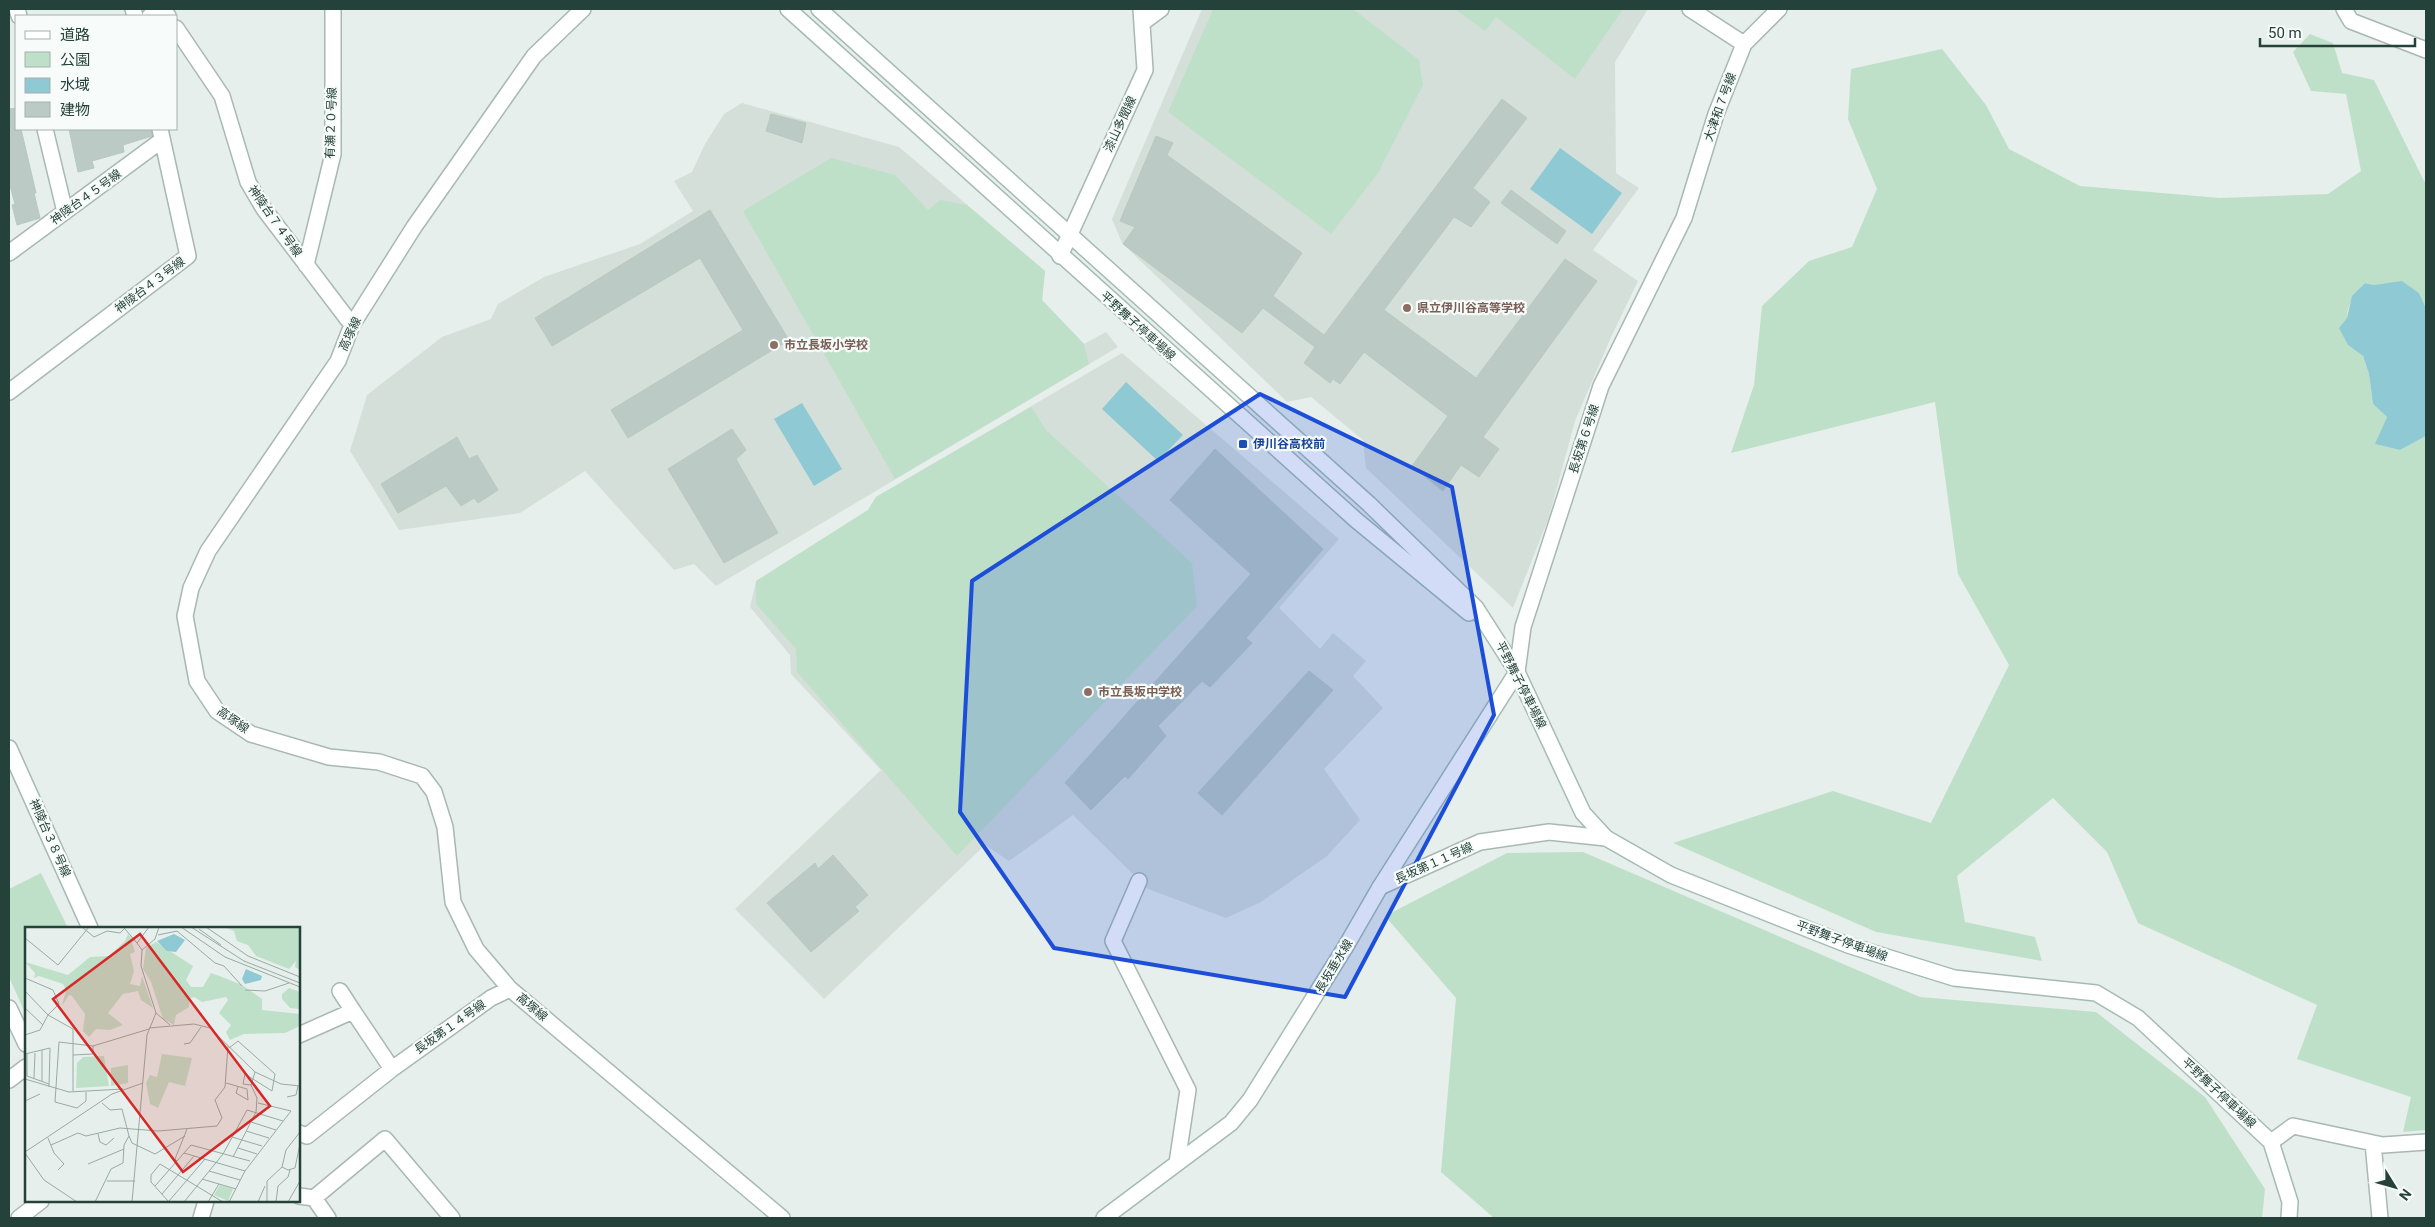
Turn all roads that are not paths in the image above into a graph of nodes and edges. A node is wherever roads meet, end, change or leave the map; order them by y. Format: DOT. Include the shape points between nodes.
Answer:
graph roads {
  1 [pos="333,9"];
  2 [pos="583,9"];
  3 [pos="788,9"];
  4 [pos="819,9"];
  5 [pos="1161,9"];
  6 [pos="1690,9"];
  7 [pos="1778,9"];
  8 [pos="2344,9"];
  9 [pos="154,15"];
  10 [pos="167,15"];
  11 [pos="1142,16"];
  12 [pos="178,31"];
  13 [pos="1744,44"];
  14 [pos="2426,50"];
  15 [pos="45,130"];
  16 [pos="161,135"];
  17 [pos="65,212"];
  18 [pos="1684,218"];
  19 [pos="1069,234"];
  20 [pos="9,253"];
  21 [pos="1060,256"];
  22 [pos="306,265"];
  23 [pos="352,325"];
  24 [pos="9,392"];
  25 [pos="1495,635"];
  26 [pos="1517,672"];
  27 [pos="9,748"];
  28 [pos="1606,838"];
  29 [pos="1140,881"];
  30 [pos="1380,887"];
  31 [pos="90,927"];
  32 [pos="510,989"];
  33 [pos="340,992"];
  34 [pos="9,1008"];
  35 [pos="353,1012"];
  36 [pos="300,1035"];
  37 [pos="25,1042"];
  38 [pos="25,1069"];
  39 [pos="392,1069"];
  40 [pos="9,1080"];
  41 [pos="300,1133"];
  42 [pos="2271,1142"];
  43 [pos="2426,1142"];
  44 [pos="2373,1143"];
  45 [pos="1177,1163"];
  46 [pos="306,1197"];
  47 [pos="40,1202"];
  48 [pos="206,1202"];
  49 [pos="19,1218"];
  50 [pos="201,1218"];
  51 [pos="328,1218"];
  52 [pos="452,1218"];
  53 [pos="782,1218"];
  54 [pos="1104,1218"];
  55 [pos="2289,1218"];
  56 [pos="2380,1218"];
  1 -- 22 [label="street, 有瀬２０号線" via="333,154"];
  2 -- 23 [label="street, 高塚線" via="534,56 414,227"];
  3 -- 21 [label="street, 平野舞子停車場線"];
  4 -- 19 [label="street, 平野舞子停車場線"];
  5 -- 11 [label="street"];
  6 -- 13 [label="street"];
  7 -- 13 [label="street, 大津和７号線"];
  8 -- 14 [label="street" via="2350,21"];
  9 -- 10 [label="street" via="165,12"];
  11 -- 19 [label="street, 漆山多聞線" via="1145,70"];
  12 -- 22 [label="street, 神陵台７４号線" via="222,96 248,182"];
  13 -- 18 [label="street, 大津和７号線" via="1716,114"];
  15 -- 17 [label="street"];
  16 -- 17 [label="street, 神陵台４５号線"];
  16 -- 24 [label="street, 神陵台４３号線" via="188,256"];
  17 -- 20 [label="street, 神陵台４５号線"];
  18 -- 26 [label="street, 長坂第６号線" via="1601,386 1522,627"];
  19 -- 21 [label="street, 漆山多聞線"];
  19 -- 25 [label="street, 平野舞子停車場線" via="1369,504 1476,608"];
  21 -- 25 [label="street, 平野舞子停車場線" via="1356,520"];
  22 -- 23 [label="street, 神陵台７４号線"];
  23 -- 32 [label="street, 高塚線" via="338,361 208,552 191,588 185,616 197,681 217,711 251,734 329,757 379,762 422,776 434,792 445,827 453,902 476,949"];
  25 -- 26 [label="street, 平野舞子停車場線"];
  26 -- 28 [label="street, 平野舞子停車場線" via="1583,813"];
  26 -- 30 [label="street, 長坂垂水線"];
  27 -- 31 [label="street, 神陵台３８号線"];
  28 -- 30 [label="street, 長坂第１１号線" via="1549,832 1480,842"];
  28 -- 42 [label="street, 平野舞子停車場線" via="1671,875 1848,945 1954,978 2096,993 2138,1018"];
  29 -- 45 [label="street" via="1113,941 1188,1090"];
  30 -- 45 [label="street, 長坂垂水線" via="1250,1100 1231,1123"];
  32 -- 39 [label="street, 長坂第１４号線" via="492,998"];
  32 -- 53 [label="street, 高塚線"];
  33 -- 35 [label="street"];
  34 -- 37 [label="street"];
  35 -- 36 [label="street"];
  35 -- 39 [label="street"];
  38 -- 40 [label="street"];
  39 -- 41 [label="street, 長坂第１４号線" via="307,1136"];
  42 -- 44 [label="street" via="2293,1126"];
  42 -- 55 [label="street, 平野舞子停車場線" via="2290,1202"];
  43 -- 44 [label="street"];
  44 -- 56 [label="street"];
  45 -- 54 [label="street, 長坂垂水線"];
  46 -- 51 [label="street"];
  46 -- 52 [label="street" via="385,1139"];
  47 -- 49 [label="street"];
  48 -- 50 [label="street"];
}
